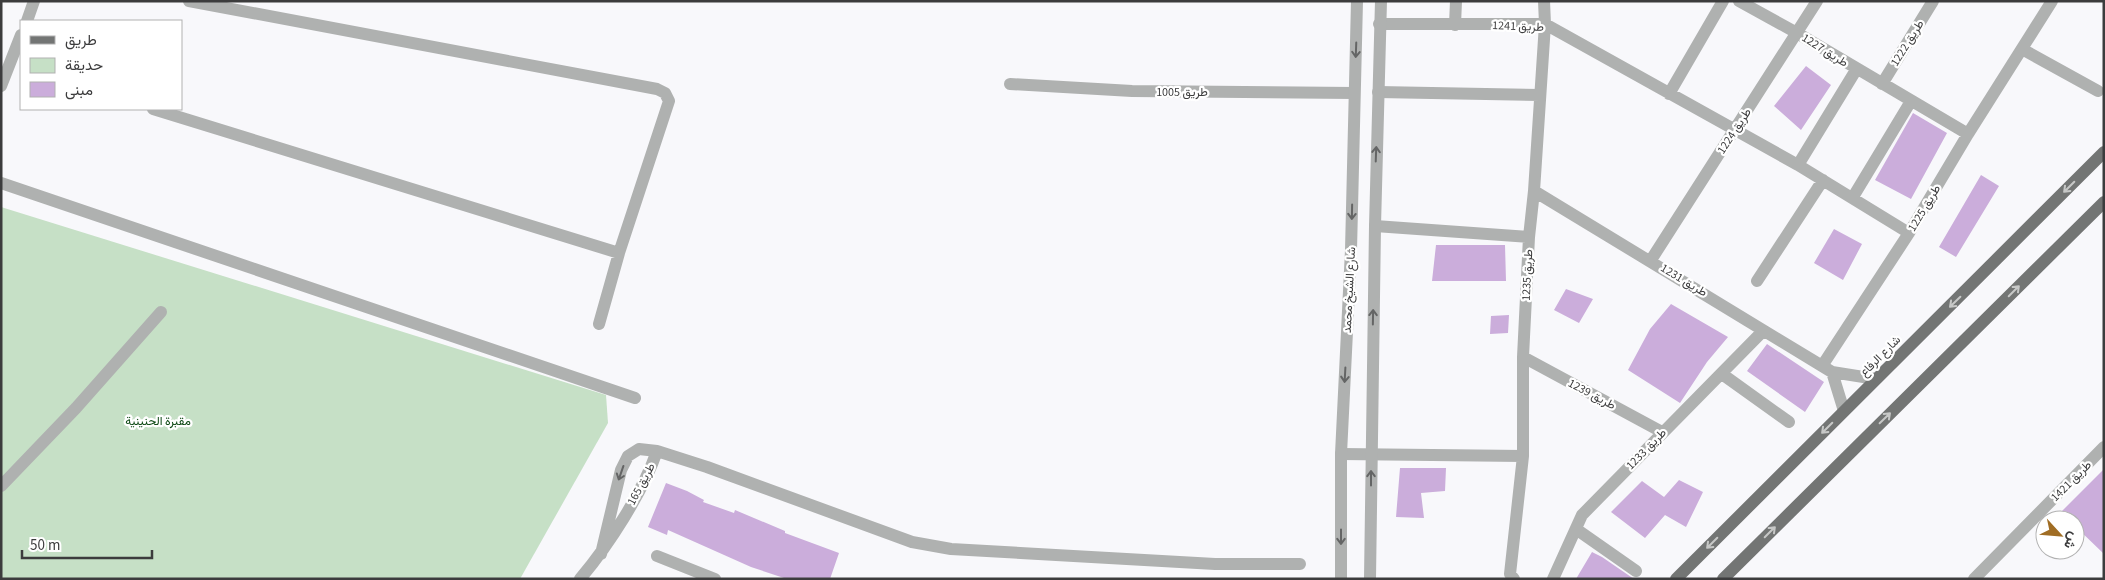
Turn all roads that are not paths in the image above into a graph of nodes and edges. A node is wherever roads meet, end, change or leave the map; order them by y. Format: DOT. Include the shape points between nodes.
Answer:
graph roads {
  1 [pos="34,1"];
  2 [pos="189,1"];
  3 [pos="1357,1"];
  4 [pos="1381,1"];
  5 [pos="1456,1"];
  6 [pos="1544,1"];
  7 [pos="1723,1"];
  8 [pos="1739,1"];
  9 [pos="1817,1"];
  10 [pos="1933,1"];
  11 [pos="2052,1"];
  12 [pos="26,20"];
  13 [pos="1379,24"];
  14 [pos="1545,24"];
  15 [pos="1455,25"];
  16 [pos="1797,33"];
  17 [pos="20,41"];
  18 [pos="2022,49"];
  19 [pos="16,66"];
  20 [pos="1856,70"];
  21 [pos="1010,84"];
  22 [pos="1882,84"];
  23 [pos="1,86"];
  24 [pos="2098,91"];
  25 [pos="1378,92"];
  26 [pos="1354,93"];
  27 [pos="1669,94"];
  28 [pos="1540,95"];
  29 [pos="1911,101"];
  30 [pos="155,110"];
  31 [pos="1734,131"];
  32 [pos="1968,134"];
  33 [pos="2104,152"];
  34 [pos="1798,165"];
  35 [pos="1823,180"];
  36 [pos="1,183"];
  37 [pos="1534,191"];
  38 [pos="1852,197"];
  39 [pos="2104,202"];
  40 [pos="2104,210"];
  41 [pos="2085,220"];
  42 [pos="1375,226"];
  43 [pos="1909,233"];
  44 [pos="1529,237"];
  45 [pos="620,253"];
  46 [pos="1651,260"];
  47 [pos="1757,281"];
  48 [pos="161,312"];
  49 [pos="599,324"];
  50 [pos="1763,331"];
  51 [pos="1523,357"];
  52 [pos="1827,369"];
  53 [pos="1722,374"];
  54 [pos="1876,380"];
  55 [pos="635,398"];
  56 [pos="1844,411"];
  57 [pos="1789,422"];
  58 [pos="1662,432"];
  59 [pos="2104,448"];
  60 [pos="657,451"];
  61 [pos="1371,453"];
  62 [pos="1341,454"];
  63 [pos="1523,456"];
  64 [pos="1,486"];
  65 [pos="1576,529"];
  66 [pos="600,554"];
  67 [pos="657,556"];
  68 [pos="1300,564"];
  69 [pos="1636,571"];
  70 [pos="580,579"];
  71 [pos="716,579"];
  72 [pos="1341,579"];
  73 [pos="1370,579"];
  74 [pos="1514,579"];
  75 [pos="1553,579"];
  76 [pos="1676,579"];
  77 [pos="1723,579"];
  78 [pos="1974,579"];
  1 -- 12 [label="street"];
  2 -- 45 [label="street" via="665,93 668,101"];
  3 -- 26 [label="street, شارع الشيخ محمد, one-way"];
  4 -- 13 [label="street, شارع الشيخ محمد"];
  5 -- 15 [label="street"];
  6 -- 14 [label="street, طريق 1235"];
  7 -- 27 [label="street"];
  8 -- 16 [label="street, طريق 1227"];
  9 -- 16 [label="street, طريق 1224"];
  10 -- 22 [label="street, طريق 1222"];
  11 -- 18 [label="street, طريق 1225"];
  13 -- 15 [label="street, طريق 1241"];
  13 -- 25 [label="street, شارع الشيخ محمد"];
  14 -- 15 [label="street, طريق 1241"];
  14 -- 27 [label="street, طريق 1241"];
  14 -- 28 [label="street, طريق 1235"];
  16 -- 20 [label="street, طريق 1227"];
  16 -- 31 [label="street, طريق 1224"];
  17 -- 19 [label="street"];
  18 -- 24 [label="street"];
  18 -- 32 [label="street, طريق 1225"];
  19 -- 23 [label="street"];
  20 -- 22 [label="street, طريق 1227"];
  20 -- 34 [label="street"];
  21 -- 26 [label="street, طريق 1005" via="1132,91"];
  22 -- 29 [label="street, طريق 1227"];
  25 -- 28 [label="street"];
  42 -- 25 [label="street, شارع الشيخ محمد, one-way"];
  26 -- 62 [label="street, شارع الشيخ محمد, one-way" via="1351,250"];
  27 -- 31 [label="street, طريق 1241"];
  28 -- 37 [label="street, طريق 1235"];
  29 -- 32 [label="street, طريق 1227"];
  29 -- 38 [label="street"];
  30 -- 45 [label="street"];
  31 -- 34 [label="street, طريق 1241"];
  31 -- 46 [label="street, طريق 1224"];
  32 -- 43 [label="street, طريق 1225"];
  33 -- 54 [label="main road, شارع الرفاع, one-way"];
  34 -- 35 [label="street, طريق 1241"];
  35 -- 38 [label="street, طريق 1241"];
  35 -- 47 [label="street"];
  36 -- 55 [label="street"];
  37 -- 44 [label="street, طريق 1235"];
  37 -- 46 [label="street, طريق 1231"];
  38 -- 43 [label="street, طريق 1241"];
  39 -- 41 [label="main road"];
  40 -- 41 [label="street"];
  77 -- 41 [label="main road, one-way"];
  42 -- 44 [label="street"];
  61 -- 42 [label="street, شارع الشيخ محمد, one-way"];
  43 -- 52 [label="street, طريق 1225"];
  44 -- 51 [label="street, طريق 1235"];
  45 -- 49 [label="street"];
  46 -- 50 [label="street, طريق 1231"];
  48 -- 64 [label="street"];
  50 -- 52 [label="street, طريق 1231"];
  50 -- 53 [label="street, طريق 1233"];
  51 -- 58 [label="street, طريق 1239"];
  51 -- 63 [label="street, طريق 1235"];
  52 -- 54 [label="street, طريق 1231"];
  52 -- 56 [label="street"];
  53 -- 57 [label="street"];
  53 -- 58 [label="street, طريق 1233"];
  54 -- 56 [label="main road, شارع الرفاع"];
  56 -- 76 [label="main road, شارع الرفاع, one-way"];
  58 -- 65 [label="street, طريق 1233" via="1582,514"];
  59 -- 78 [label="street, طريق 1421"];
  60 -- 66 [label="street, طريق 165" via="647,475"];
  60 -- 66 [label="street, طريق 165, one-way" via="639,449 628,456 621,470"];
  60 -- 68 [label="street" via="912,542 951,549 1215,564"];
  61 -- 62 [label="street"];
  61 -- 63 [label="street"];
  73 -- 61 [label="street, شارع الشيخ محمد, one-way"];
  62 -- 72 [label="street, شارع الشيخ محمد, one-way"];
  63 -- 74 [label="street, طريق 1235" via="1510,574"];
  65 -- 69 [label="street"];
  65 -- 75 [label="street, طريق 1233"];
  66 -- 70 [label="street, طريق 165"];
  67 -- 71 [label="street"];
}
